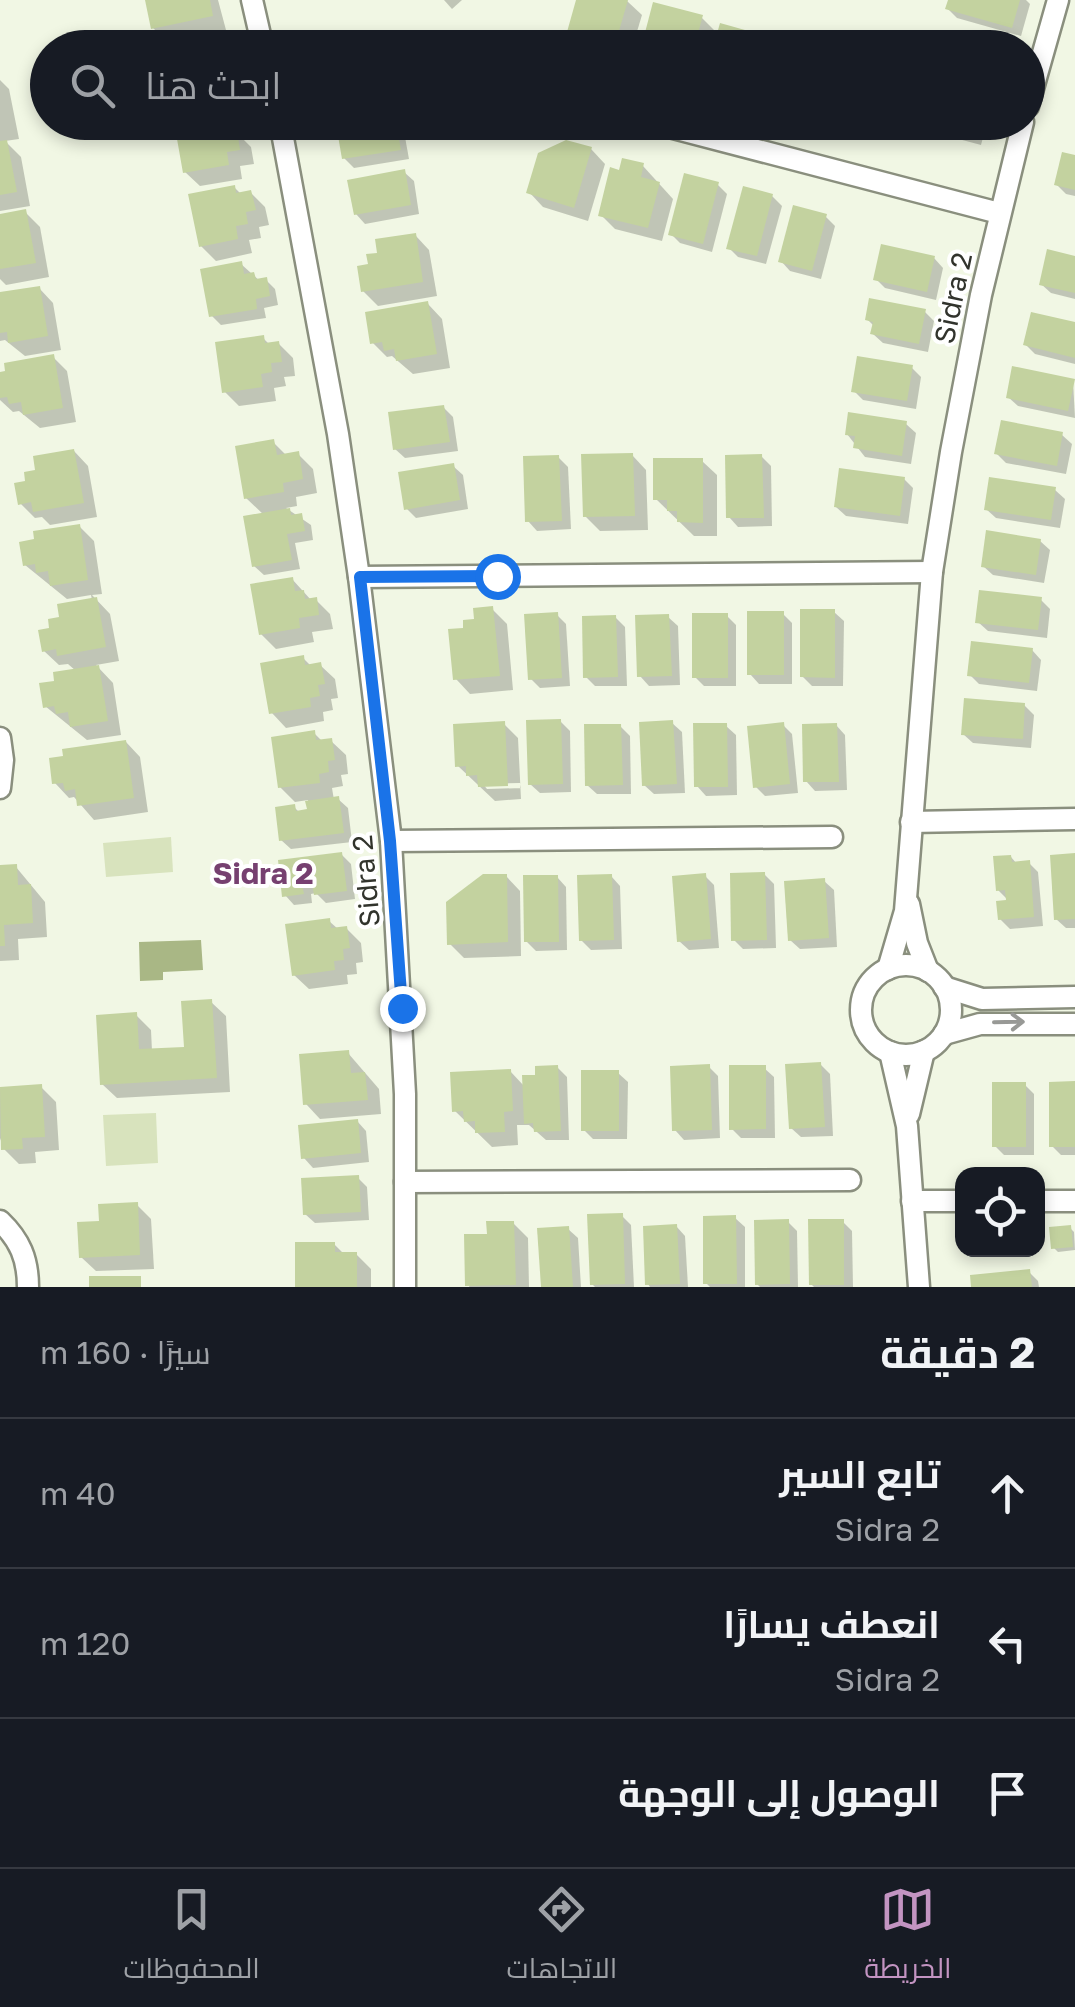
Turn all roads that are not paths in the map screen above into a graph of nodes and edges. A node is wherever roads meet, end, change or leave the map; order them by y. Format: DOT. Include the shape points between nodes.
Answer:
graph roads {
  1 [pos="1058,0"];
  2 [pos="256,2"];
  3 [pos="260,30"];
  4 [pos="1045,46"];
  5 [pos="284,140"];
  6 [pos="719,140"];
  7 [pos="1018,140"];
  8 [pos="999,213"];
  9 [pos="932,572"];
  10 [pos="360,577"];
  11 [pos="0,738"];
  12 [pos="0,788"];
  13 [pos="1075,819"];
  14 [pos="911,822"];
  15 [pos="832,837"];
  16 [pos="390,841"];
  17 [pos="906,882"];
  18 [pos="888,969"];
  19 [pos="928,971"];
  20 [pos="1075,980"];
  21 [pos="944,986"];
  22 [pos="1075,997"];
  23 [pos="1043,998"];
  24 [pos="1075,1024"];
  25 [pos="944,1034"];
  26 [pos="890,1052"];
  27 [pos="924,1052"];
  28 [pos="907,1126"];
  29 [pos="850,1180"];
  30 [pos="406,1182"];
  31 [pos="955,1201"];
  32 [pos="1045,1201"];
  33 [pos="1075,1201"];
  34 [pos="912,1202"];
  35 [pos="0,1221"];
  36 [pos="28,1287"];
  37 [pos="405,1287"];
  38 [pos="919,1287"];
  1 -- 4 [label="street"];
  2 -- 3 [label="street"];
  5 -- 10 [label="street, Sidra 2"];
  6 -- 8 [label="street"];
  7 -- 8 [label="street, Sidra 2"];
  8 -- 9 [label="street, Sidra 2"];
  9 -- 10 [label="street"];
  9 -- 14 [label="street, Sidra 2"];
  10 -- 16 [label="street, Sidra 2"];
  11 -- 12 [label="street"];
  13 -- 14 [label="street"];
  14 -- 17 [label="street, Sidra 2"];
  15 -- 16 [label="street"];
  16 -- 30 [label="street, Sidra 2"];
  17 -- 18 [label="street"];
  17 -- 19 [label="street"];
  18 -- 19 [label="street"];
  18 -- 26 [label="street" via="865,991 861,1016 866,1032"];
  19 -- 21 [label="street"];
  20 -- 23 [label="street"];
  21 -- 23 [label="street" via="982,999"];
  21 -- 25 [label="street" via="950,1019"];
  22 -- 23 [label="street"];
  25 -- 24 [label="street, one-way" via="980,1024"];
  25 -- 27 [label="street"];
  26 -- 27 [label="street"];
  26 -- 28 [label="street"];
  27 -- 28 [label="street"];
  28 -- 34 [label="street"];
  29 -- 30 [label="street"];
  30 -- 37 [label="street, Sidra 2"];
  31 -- 34 [label="street"];
  32 -- 33 [label="street"];
  34 -- 38 [label="street"];
  35 -- 36 [label="street" via="25,1256"];
}
